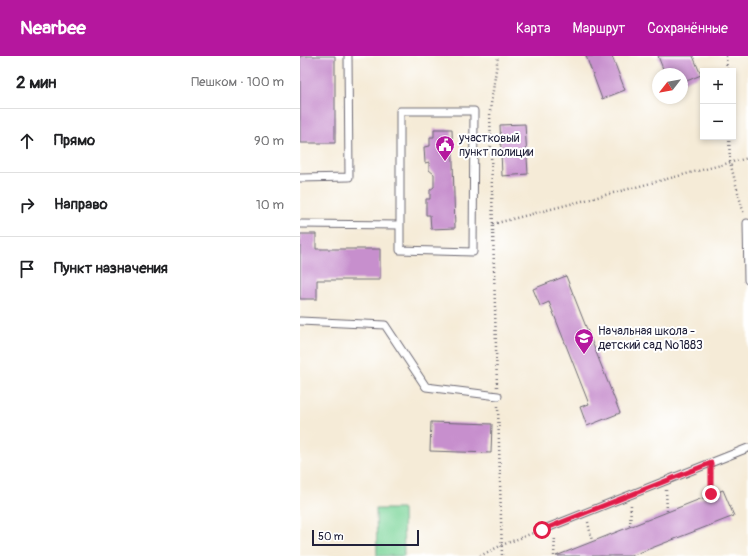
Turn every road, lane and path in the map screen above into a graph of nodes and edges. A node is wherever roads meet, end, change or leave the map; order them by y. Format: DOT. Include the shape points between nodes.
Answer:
graph roads {
  1 [pos="348,56"];
  2 [pos="498,56"];
  3 [pos="726,56"];
  4 [pos="727,68"];
  5 [pos="729,140"];
  6 [pos="748,158"];
  7 [pos="730,162"];
  8 [pos="300,178"];
  9 [pos="746,223"];
  10 [pos="300,224"];
  11 [pos="493,224"];
  12 [pos="400,225"];
  13 [pos="748,280"];
  14 [pos="300,321"];
  15 [pos="498,396"];
  16 [pos="748,448"];
  17 [pos="711,463"];
  18 [pos="666,481"];
  19 [pos="632,494"];
  20 [pos="711,494"];
  21 [pos="586,512"];
  22 [pos="667,512"];
  23 [pos="555,524"];
  24 [pos="630,526"];
  25 [pos="542,530"];
  26 [pos="592,541"];
  27 [pos="502,545"];
  28 [pos="480,556"];
  29 [pos="502,556"];
  30 [pos="554,556"];
  1 -- 8 [label="lane" via="349,177"];
  2 -- 11 [label="path" via="490,111"];
  3 -- 4 [label="path"];
  5 -- 7 [label="path"];
  6 -- 7 [label="path"];
  7 -- 9 [label="path"];
  7 -- 11 [label="path"];
  9 -- 13 [label="lane"];
  10 -- 12 [label="lane"];
  11 -- 15 [label="path"];
  12 -- 12 [label="lane" via="400,111 474,111 473,252 400,250"];
  14 -- 15 [label="lane" via="385,325 426,387"];
  15 -- 27 [label="path"];
  16 -- 17 [label="lane"];
  17 -- 18 [label="lane"];
  17 -- 20 [label="path"];
  18 -- 19 [label="lane"];
  18 -- 22 [label="path"];
  19 -- 21 [label="lane"];
  19 -- 24 [label="path"];
  21 -- 23 [label="lane"];
  21 -- 26 [label="path"];
  23 -- 25 [label="lane"];
  23 -- 30 [label="path"];
  25 -- 27 [label="path"];
  27 -- 28 [label="path"];
  27 -- 29 [label="path"];
}
